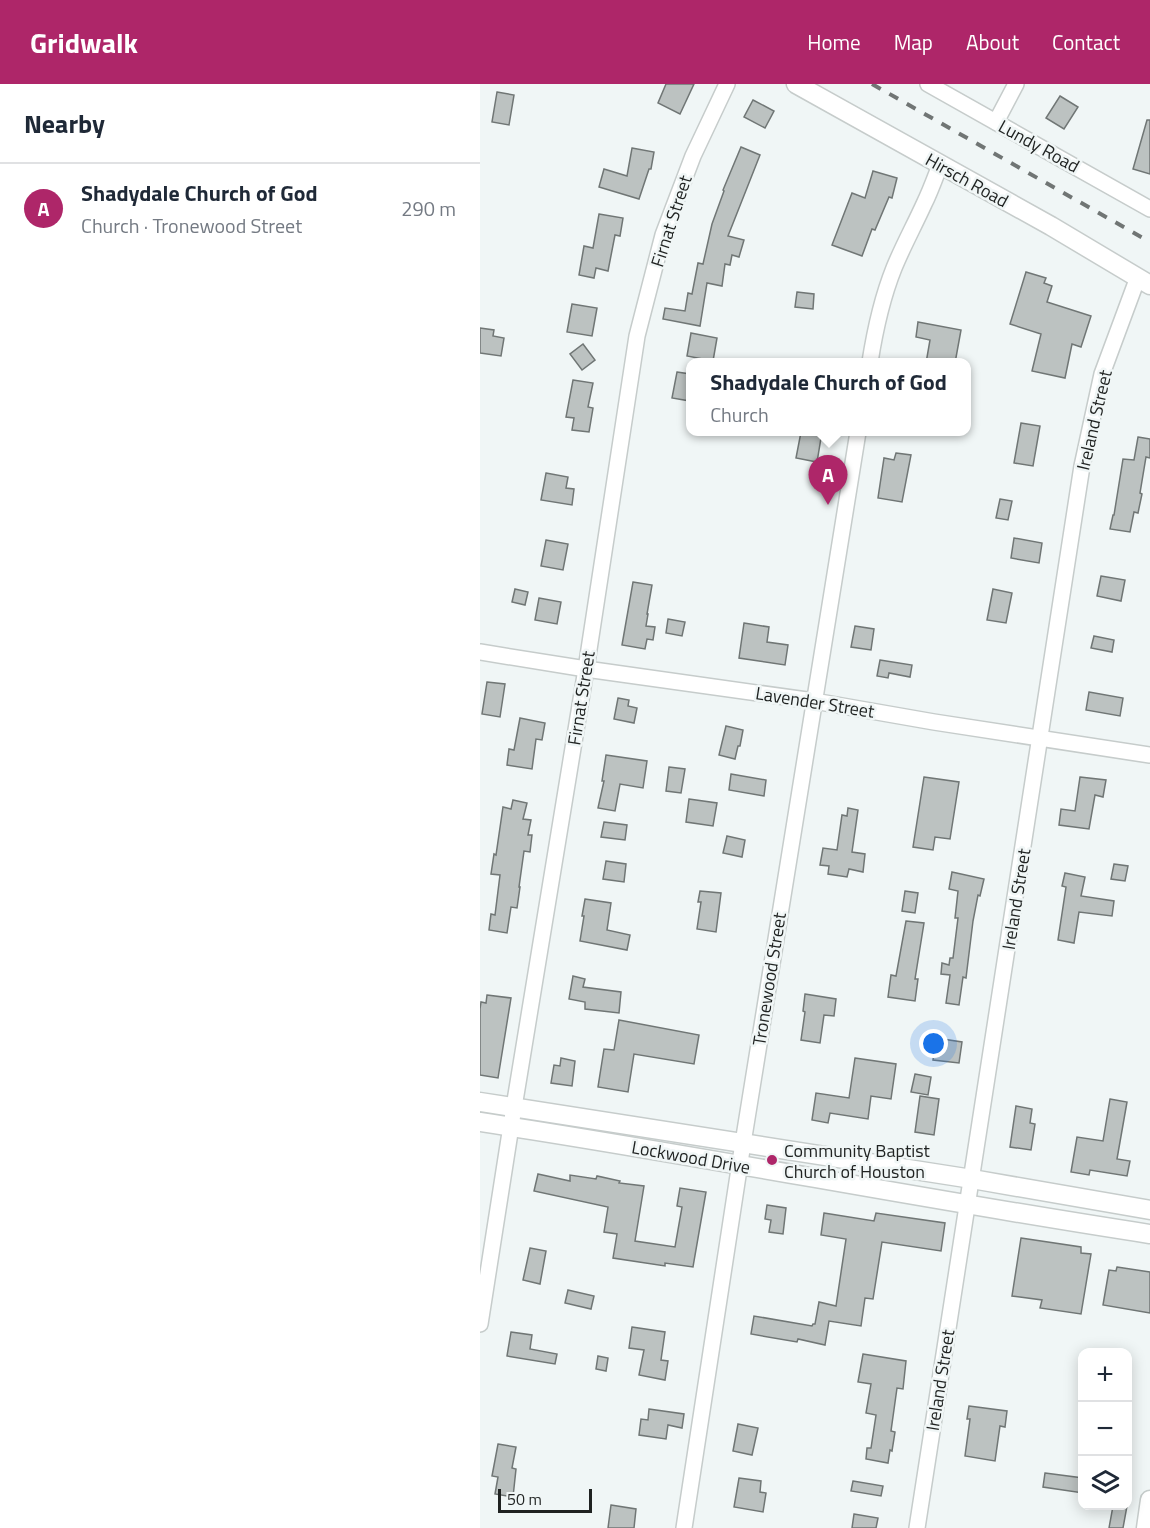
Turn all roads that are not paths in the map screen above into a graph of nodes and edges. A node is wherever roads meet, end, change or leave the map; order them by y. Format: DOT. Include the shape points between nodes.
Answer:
graph roads {
  1 [pos="727,84"];
  2 [pos="796,84"];
  3 [pos="928,84"];
  4 [pos="1016,84"];
  5 [pos="996,122"];
  6 [pos="940,165"];
  7 [pos="1150,209"];
  8 [pos="1146,281"];
  9 [pos="871,358"];
  10 [pos="857,436"];
  11 [pos="480,652"];
  12 [pos="586,669"];
  13 [pos="814,701"];
  14 [pos="1041,737"];
  15 [pos="1150,755"];
  16 [pos="480,1102"];
  17 [pos="514,1107"];
  18 [pos="480,1122"];
  19 [pos="511,1127"];
  20 [pos="743,1143"];
  21 [pos="740,1165"];
  22 [pos="972,1179"];
  23 [pos="968,1205"];
  24 [pos="1150,1210"];
  25 [pos="1150,1234"];
  26 [pos="480,1324"];
  27 [pos="1150,1500"];
  28 [pos="684,1528"];
  29 [pos="917,1528"];
  30 [pos="1146,1528"];
  1 -- 12 [label="street, Firnat Street" via="693,156 663,235 637,336"];
  2 -- 6 [label="main road, Hirsch Road"];
  3 -- 5 [label="street, Lundy Road"];
  4 -- 5 [label="street"];
  5 -- 7 [label="street, Lundy Road"];
  6 -- 8 [label="main road, Hirsch Road"];
  6 -- 9 [label="street" via="894,270"];
  8 -- 14 [label="street, Ireland Street" via="1102,374 1082,466"];
  10 -- 13 [label="street, Tronewood Street"];
  11 -- 12 [label="street, Lavender Street"];
  12 -- 13 [label="street, Lavender Street"];
  12 -- 17 [label="street, Firnat Street"];
  13 -- 14 [label="street, Lavender Street"];
  13 -- 20 [label="street, Tronewood Street"];
  14 -- 15 [label="street, Lavender Street"];
  14 -- 22 [label="street, Ireland Street"];
  16 -- 17 [label="main road, Lockwood Drive"];
  17 -- 19 [label="street, Firnat Street"];
  17 -- 20 [label="main road, Lockwood Drive"];
  18 -- 19 [label="main road, Lockwood Drive"];
  19 -- 21 [label="main road, Lockwood Drive"];
  19 -- 26 [label="street, Firnat Street"];
  20 -- 21 [label="street, Tronewood Street"];
  20 -- 22 [label="main road, Lockwood Drive"];
  21 -- 23 [label="main road, Lockwood Drive"];
  21 -- 28 [label="street, Tronewood Street"];
  22 -- 23 [label="street, Ireland Street"];
  22 -- 24 [label="main road, Lockwood Drive"];
  23 -- 25 [label="main road, Lockwood Drive"];
  23 -- 29 [label="street, Ireland Street"];
  27 -- 30 [label="main road"];
}
